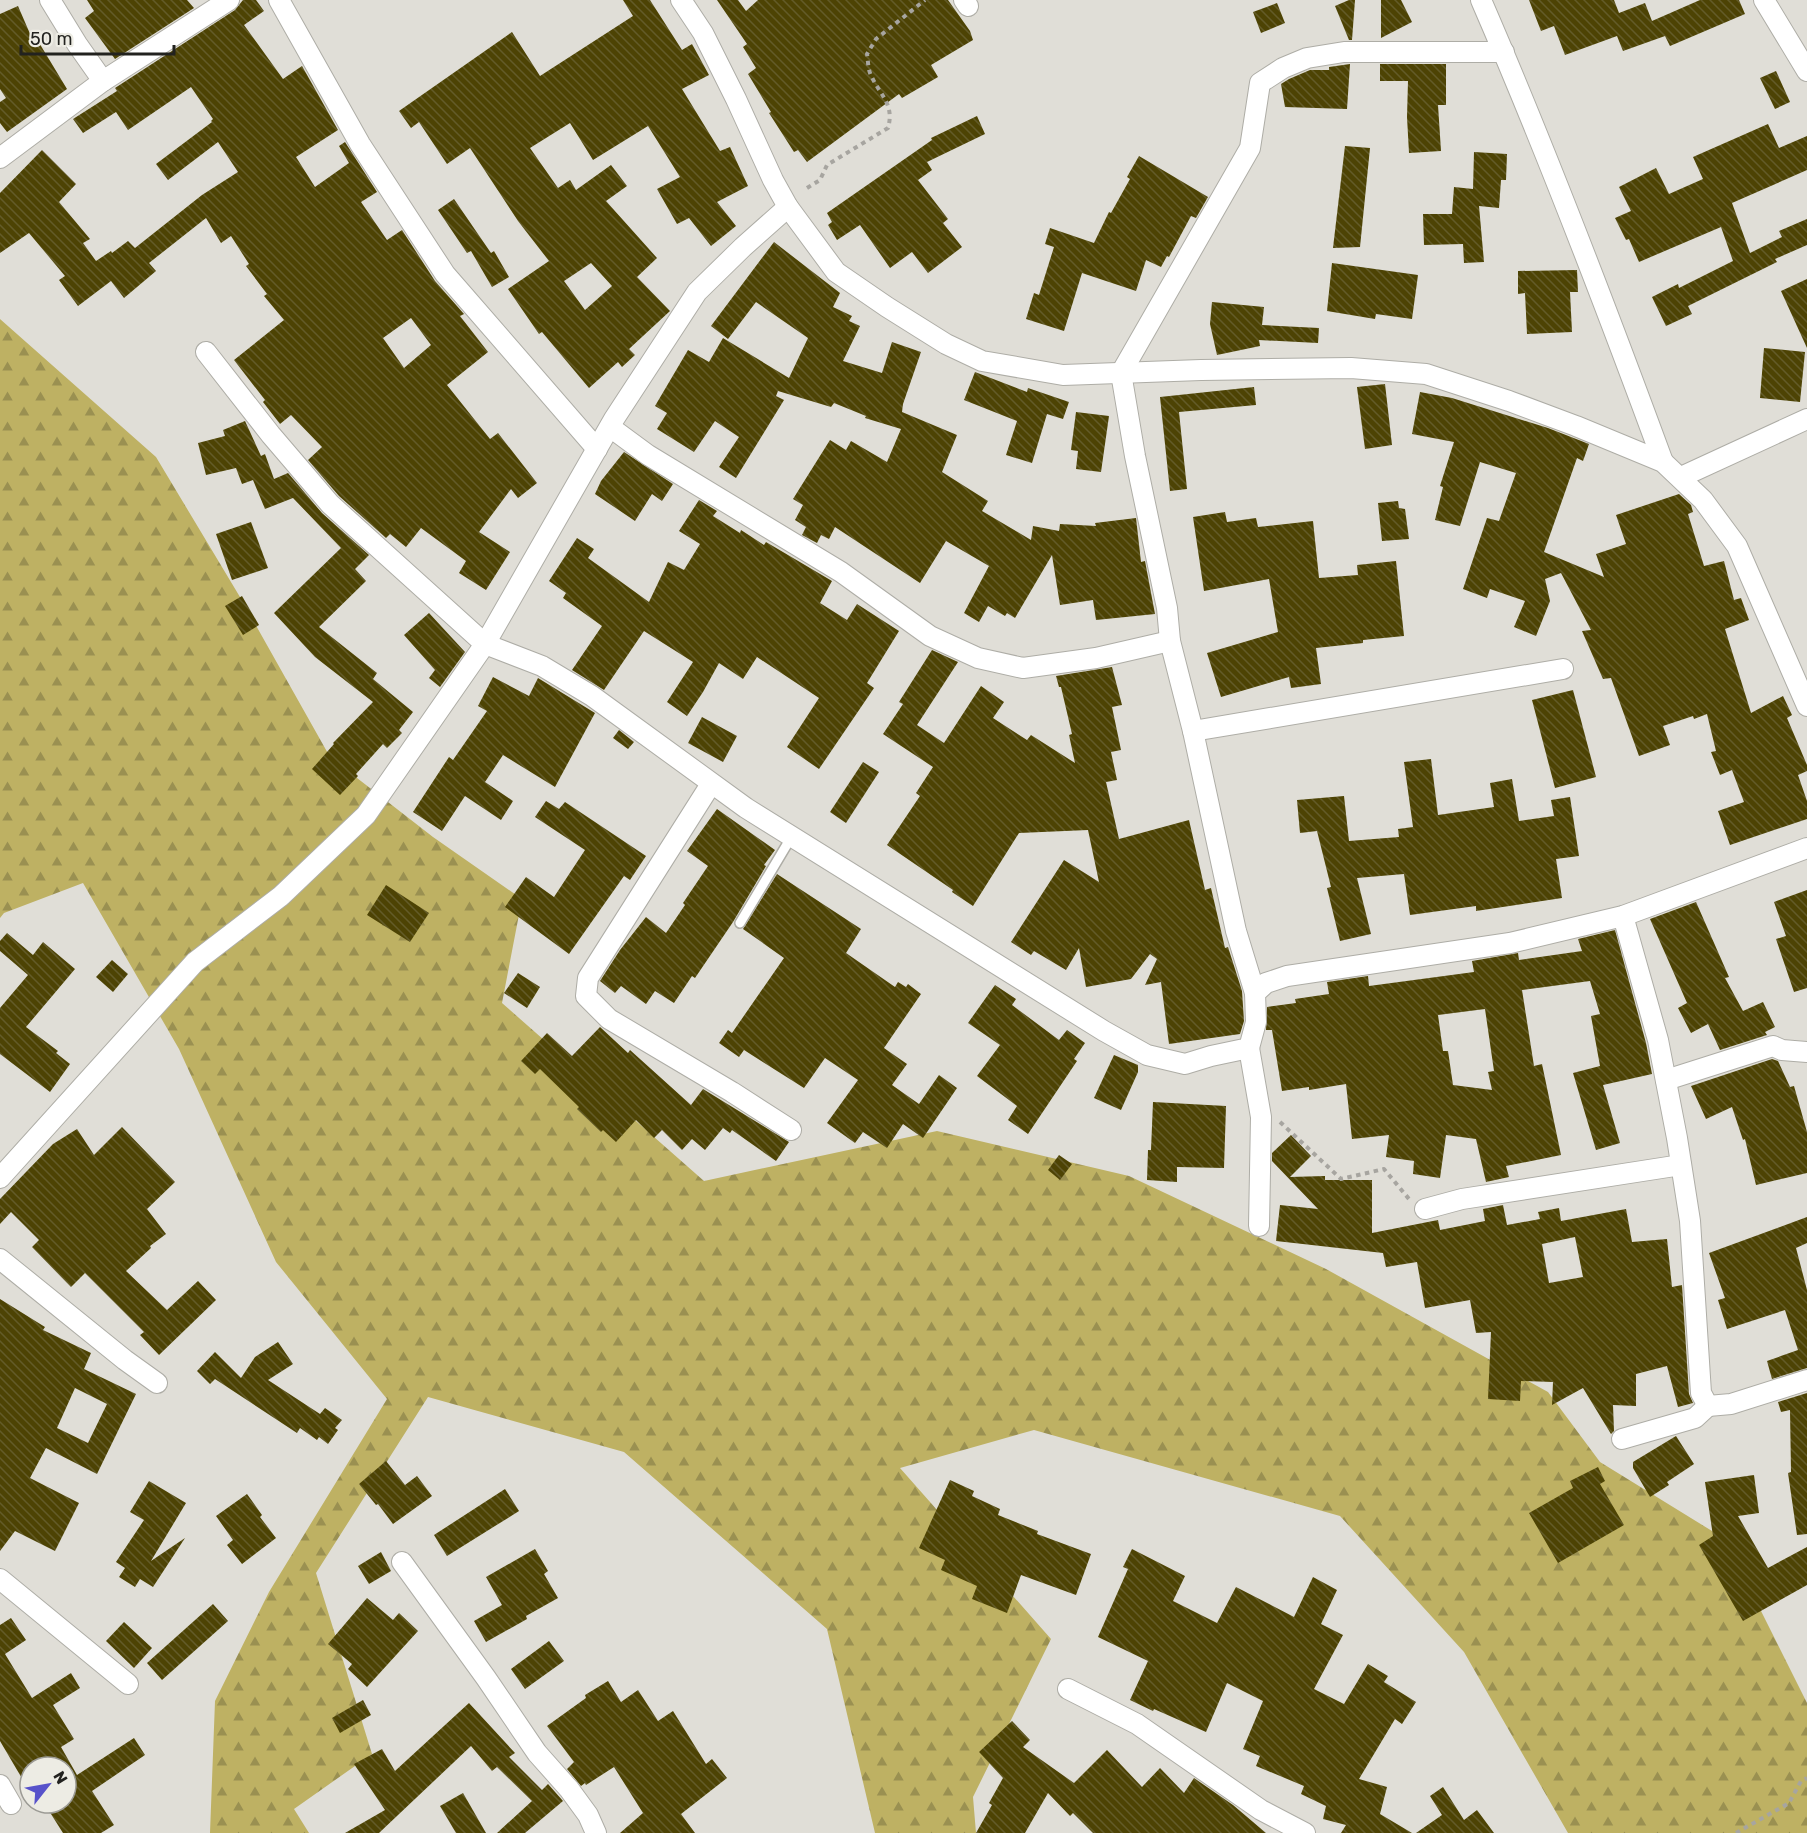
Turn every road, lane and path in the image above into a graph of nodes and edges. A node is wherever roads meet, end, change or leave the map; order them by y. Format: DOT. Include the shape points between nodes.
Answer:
graph roads {
  1 [pos="50,0"];
  2 [pos="229,0"];
  3 [pos="279,0"];
  4 [pos="681,0"];
  5 [pos="925,0"];
  6 [pos="1481,0"];
  7 [pos="1764,0"];
  8 [pos="1503,52"];
  9 [pos="1807,71"];
  10 [pos="103,81"];
  11 [pos="0,158"];
  12 [pos="807,188"];
  13 [pos="788,207"];
  14 [pos="206,352"];
  15 [pos="1121,374"];
  16 [pos="1807,419"];
  17 [pos="610,427"];
  18 [pos="597,449"];
  19 [pos="1663,462"];
  20 [pos="1681,477"];
  21 [pos="1170,641"];
  22 [pos="485,644"];
  23 [pos="1563,669"];
  24 [pos="1807,706"];
  25 [pos="1192,731"];
  26 [pos="711,784"];
  27 [pos="792,836"];
  28 [pos="1807,848"];
  29 [pos="1623,916"];
  30 [pos="740,924"];
  31 [pos="1256,993"];
  32 [pos="1249,1048"];
  33 [pos="1807,1052"];
  34 [pos="1666,1080"];
  35 [pos="1261,1117"];
  36 [pos="791,1130"];
  37 [pos="1681,1165"];
  38 [pos="0,1178"];
  39 [pos="1425,1209"];
  40 [pos="1259,1226"];
  41 [pos="0,1259"];
  42 [pos="1807,1380"];
  43 [pos="157,1383"];
  44 [pos="1708,1406"];
  45 [pos="1622,1438"];
  46 [pos="402,1562"];
  47 [pos="0,1579"];
  48 [pos="128,1684"];
  49 [pos="1068,1689"];
  50 [pos="1807,1778"];
  51 [pos="0,1785"];
  52 [pos="10,1804"];
  53 [pos="596,1833"];
  54 [pos="1305,1833"];
  55 [pos="1736,1833"];
  1 -- 10 [label="street"];
  2 -- 10 [label="street"];
  3 -- 18 [label="street" via="360,144 445,274"];
  4 -- 13 [label="street" via="704,33"];
  5 -- 12 [label="path" via="876,39 867,54 870,72 889,106 888,128 827,165 820,180"];
  6 -- 8 [label="street"];
  7 -- 9 [label="street"];
  8 -- 15 [label="street" via="1344,52 1307,58 1260,82 1250,148"];
  8 -- 19 [label="street" via="1616,332"];
  10 -- 11 [label="street"];
  13 -- 15 [label="street" via="836,272 946,344 982,361 1063,375"];
  13 -- 17 [label="street" via="697,292"];
  14 -- 22 [label="street" via="330,504"];
  15 -- 19 [label="street" via="1352,368 1426,374 1557,419"];
  15 -- 21 [label="street" via="1167,608"];
  16 -- 20 [label="street"];
  17 -- 18 [label="street"];
  17 -- 21 [label="street" via="648,455 841,572 930,636 978,658 1023,668 1096,658"];
  18 -- 22 [label="street"];
  19 -- 20 [label="street"];
  20 -- 24 [label="street" via="1737,546"];
  21 -- 25 [label="street"];
  22 -- 26 [label="street" via="542,666 592,696"];
  22 -- 38 [label="street" via="366,815 281,896 195,962"];
  23 -- 25 [label="street"];
  25 -- 31 [label="street" via="1236,931"];
  26 -- 27 [label="street"];
  26 -- 36 [label="street" via="588,978 586,996 609,1020"];
  27 -- 30 [label="lane"];
  27 -- 32 [label="street" via="1148,1055 1185,1064"];
  28 -- 29 [label="street"];
  29 -- 31 [label="street" via="1510,944 1287,976 1266,983"];
  29 -- 34 [label="street"];
  31 -- 32 [label="street" via="1256,1022"];
  32 -- 35 [label="street"];
  33 -- 34 [label="street" via="1773,1046"];
  34 -- 37 [label="street"];
  35 -- 39 [label="path" via="1270,1115 1278,1121 1341,1179 1384,1169 1408,1198"];
  35 -- 40 [label="street"];
  37 -- 39 [label="street" via="1462,1199"];
  37 -- 44 [label="street" via="1690,1221 1701,1393"];
  41 -- 43 [label="street"];
  42 -- 44 [label="street" via="1731,1404"];
  44 -- 45 [label="street" via="1695,1418"];
  46 -- 53 [label="street" via="537,1752 588,1815"];
  47 -- 48 [label="street"];
  49 -- 54 [label="street" via="1137,1724 1261,1810"];
  50 -- 55 [label="path" via="1801,1781 1789,1803"];
  51 -- 52 [label="street"];
}
